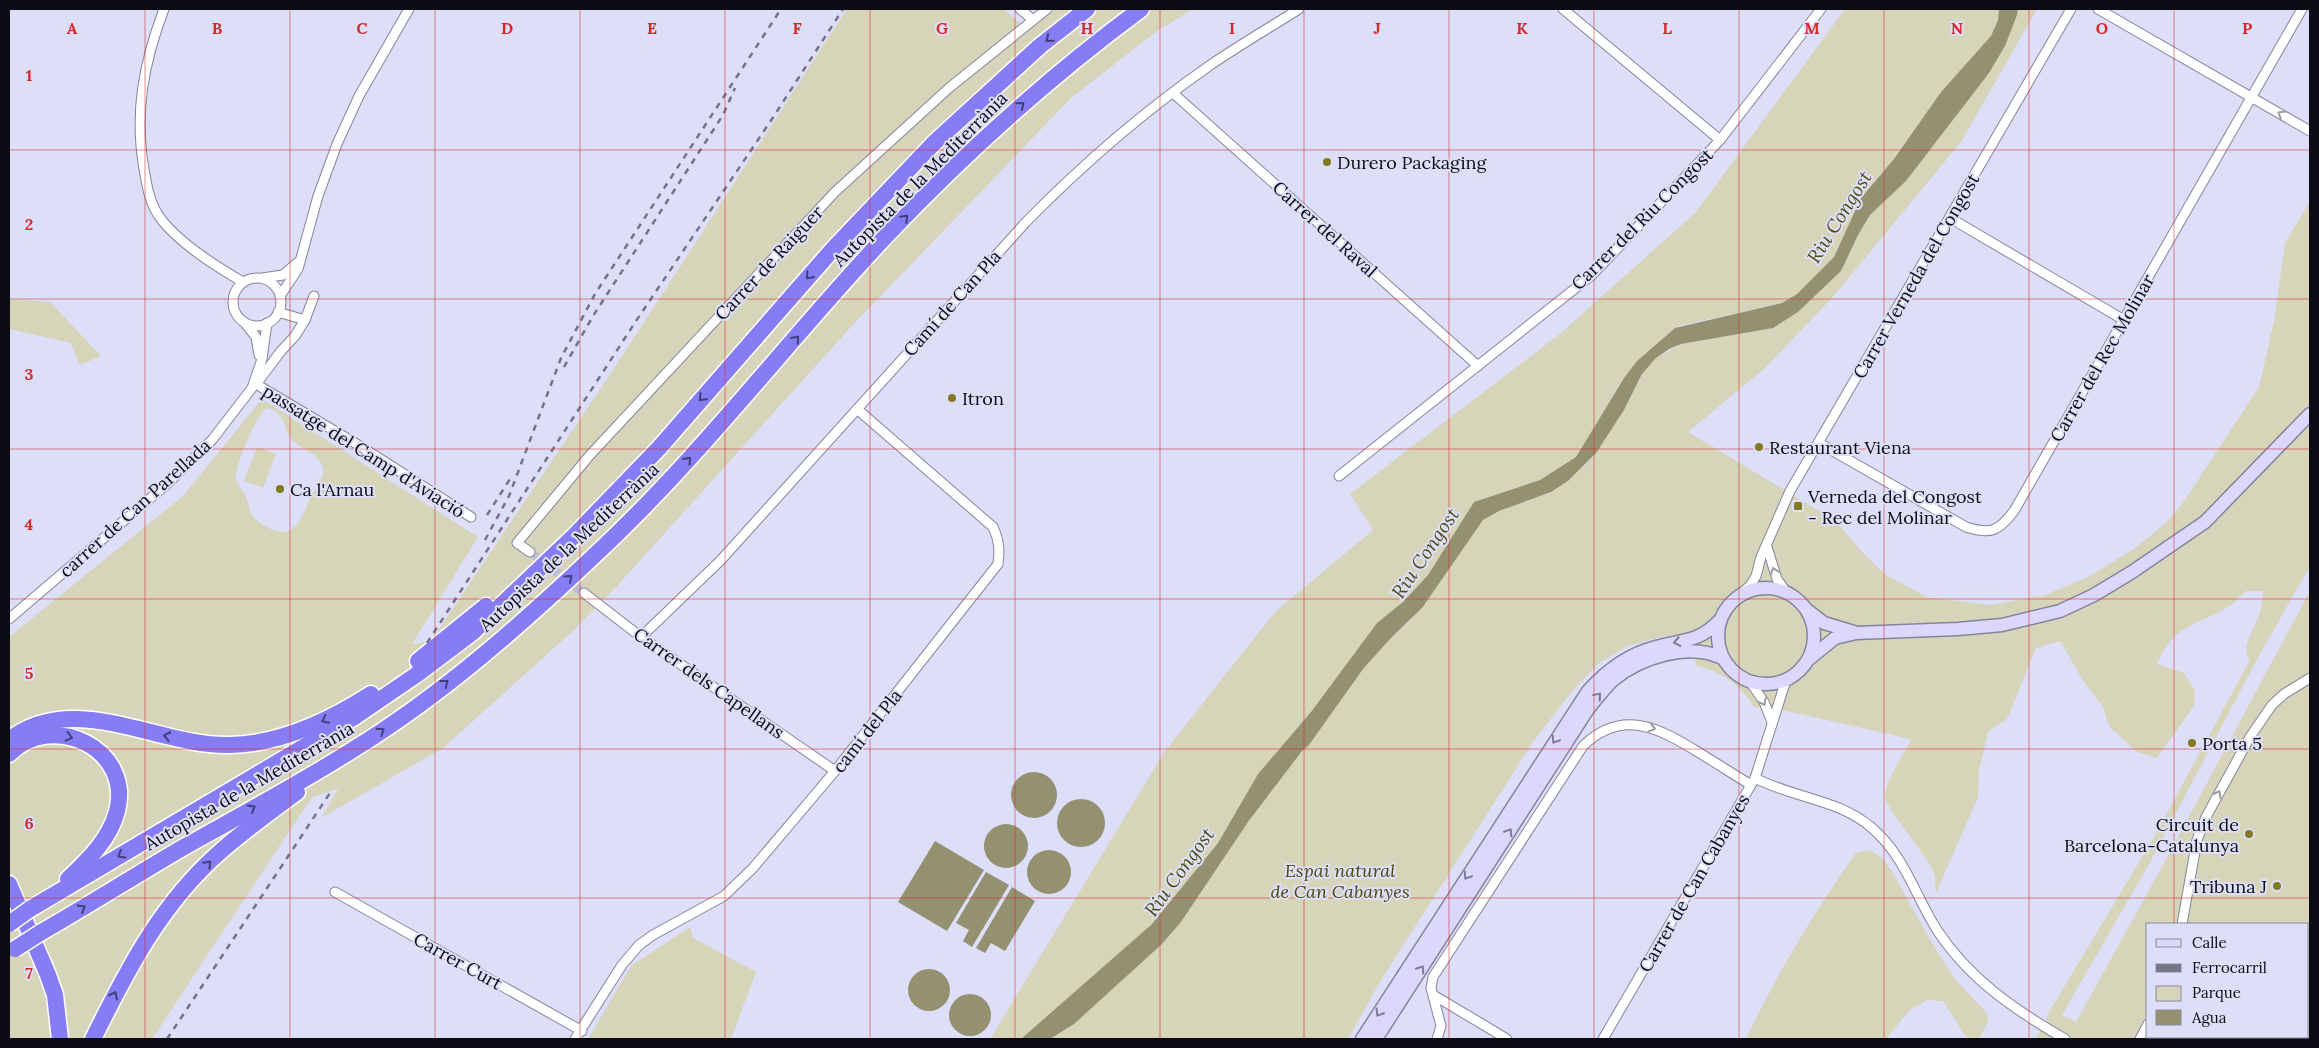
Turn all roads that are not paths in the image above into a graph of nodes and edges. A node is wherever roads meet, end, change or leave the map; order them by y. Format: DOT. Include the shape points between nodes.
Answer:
graph roads {
  1 [pos="164,9"];
  2 [pos="409,9"];
  3 [pos="1020,9"];
  4 [pos="1047,9"];
  5 [pos="1087,9"];
  6 [pos="1141,9"];
  7 [pos="1299,9"];
  8 [pos="1563,9"];
  9 [pos="1821,9"];
  10 [pos="2071,9"];
  11 [pos="2098,9"];
  12 [pos="2302,9"];
  13 [pos="1033,20"];
  14 [pos="1173,92"];
  15 [pos="2252,96"];
  16 [pos="2310,131"];
  17 [pos="1720,140"];
  18 [pos="1950,218"];
  19 [pos="302,257"];
  20 [pos="217,265"];
  21 [pos="258,278"];
  22 [pos="243,282"];
  23 [pos="234,294"];
  24 [pos="280,296"];
  25 [pos="314,296"];
  26 [pos="278,312"];
  27 [pos="305,320"];
  28 [pos="2124,320"];
  29 [pos="244,322"];
  30 [pos="267,323"];
  31 [pos="1478,366"];
  32 [pos="258,372"];
  33 [pos="254,386"];
  34 [pos="857,408"];
  35 [pos="2310,414"];
  36 [pos="1819,443"];
  37 [pos="1339,476"];
  38 [pos="471,517"];
  39 [pos="574,536"];
  40 [pos="1767,547"];
  41 [pos="530,552"];
  42 [pos="584,593"];
  43 [pos="1787,593"];
  44 [pos="1738,596"];
  45 [pos="1806,608"];
  46 [pos="9,619"];
  47 [pos="1719,621"];
  48 [pos="1856,632"];
  49 [pos="640,637"];
  50 [pos="1722,658"];
  51 [pos="1809,658"];
  52 [pos="2310,678"];
  53 [pos="1786,680"];
  54 [pos="1751,683"];
  55 [pos="1772,722"];
  56 [pos="9,740"];
  57 [pos="355,749"];
  58 [pos="9,754"];
  59 [pos="835,771"];
  60 [pos="1753,782"];
  61 [pos="9,884"];
  62 [pos="335,892"];
  63 [pos="52,895"];
  64 [pos="9,909"];
  65 [pos="2182,923"];
  66 [pos="9,924"];
  67 [pos="12,951"];
  68 [pos="1434,996"];
  69 [pos="2146,1028"];
  70 [pos="582,1031"];
  71 [pos="50,1039"];
  72 [pos="60,1039"];
  73 [pos="93,1039"];
  74 [pos="575,1039"];
  75 [pos="1362,1039"];
  76 [pos="1376,1039"];
  77 [pos="1436,1039"];
  78 [pos="1507,1039"];
  79 [pos="1603,1039"];
  80 [pos="2065,1039"];
  81 [pos="2140,1039"];
  1 -- 20 [label="street" via="149,52 140,96 140,133 147,187 161,220"];
  2 -- 19 [label="street" via="359,96 337,144 318,196"];
  3 -- 13 [label="street"];
  4 -- 13 [label="street, Carrer de Raiguer"];
  5 -- 39 [label="highway, Autopista de la Mediterrània, one-way" via="988,93 888,190 659,448"];
  57 -- 6 [label="highway, Autopista de la Mediterrània, one-way" via="480,657 597,553 656,496 886,236 1005,118"];
  7 -- 14 [label="street, Camí de Can Pla"];
  8 -- 17 [label="street"];
  9 -- 17 [label="street, Carrer del Riu Congost"];
  10 -- 18 [label="street, Carrer Verneda del Congost"];
  11 -- 15 [label="street"];
  12 -- 15 [label="street, Carrer del Rec Molinar"];
  13 -- 41 [label="street, Carrer de Raiguer" via="948,88 835,192 590,455 517,542"];
  14 -- 31 [label="street, Carrer del Raval"];
  14 -- 34 [label="street, Camí de Can Pla" via="1056,191"];
  16 -- 15 [label="street, one-way"];
  15 -- 28 [label="street, Carrer del Rec Molinar"];
  17 -- 31 [label="street, Carrer del Riu Congost" via="1592,275"];
  18 -- 28 [label="street"];
  18 -- 36 [label="street, Carrer Verneda del Congost"];
  19 -- 21 [label="street" via="283,275"];
  19 -- 24 [label="street"];
  20 -- 22 [label="street"];
  20 -- 23 [label="street" via="232,284"];
  21 -- 22 [label="street"];
  21 -- 24 [label="street" via="272,283"];
  22 -- 23 [label="street"];
  23 -- 29 [label="street" via="234,310"];
  24 -- 26 [label="street"];
  25 -- 27 [label="street, carrer de Can Parellada"];
  26 -- 27 [label="street"];
  26 -- 30 [label="street"];
  27 -- 33 [label="street, carrer de Can Parellada"];
  28 -- 36 [label="street, Carrer del Rec Molinar" via="2014,511 2004,524 1994,530 1978,531 1966,527"];
  29 -- 30 [label="street" via="252,325"];
  29 -- 32 [label="street, carrer de Can Parellada" via="258,342"];
  30 -- 32 [label="street, carrer de Can Parellada"];
  31 -- 37 [label="street, Carrer del Riu Congost"];
  32 -- 33 [label="street, carrer de Can Parellada"];
  33 -- 38 [label="street, passatge del Camp d'Aviació" via="360,446"];
  33 -- 46 [label="street, carrer de Can Parellada" via="227,422 190,462"];
  34 -- 49 [label="street, Camí de Can Pla" via="721,560"];
  34 -- 59 [label="street, camí del Pla" via="993,527 1000,550 998,564"];
  35 -- 48 [label="street" via="2204,522 2094,595 2060,611 2002,625"];
  36 -- 40 [label="street, Carrer Verneda del Congost" via="1790,491"];
  39 -- 56 [label="highway, one-way" via="410,668 336,714 297,732 263,742 227,745 106,722 57,720 31,726"];
  39 -- 63 [label="highway, Autopista de la Mediterrània, one-way" via="473,632 416,675 294,754"];
  43 -- 40 [label="street, one-way" via="1777,579"];
  40 -- 44 [label="street, Carrer Verneda del Congost" via="1750,586"];
  42 -- 49 [label="street, Carrer dels Capellans"];
  43 -- 44 [label="street" via="1762,588"];
  43 -- 45 [label="street"];
  44 -- 47 [label="street"];
  45 -- 48 [label="street" via="1824,624"];
  45 -- 51 [label="street" via="1814,633"];
  47 -- 50 [label="street" via="1717,634"];
  47 -- 75 [label="street, one-way" via="1703,636 1634,655 1611,669 1588,691"];
  48 -- 51 [label="street" via="1835,638"];
  49 -- 59 [label="street, Carrer dels Capellans"];
  50 -- 54 [label="street" via="1730,669"];
  76 -- 50 [label="street, one-way" via="1588,709 1604,690 1618,676 1670,654 1699,651"];
  51 -- 53 [label="street" via="1803,668"];
  65 -- 52 [label="street, one-way" via="2197,840 2206,817 2250,737 2272,705"];
  53 -- 54 [label="street" via="1775,684"];
  53 -- 55 [label="street, Carrer de Can Cabanyes"];
  54 -- 55 [label="street, one-way"];
  55 -- 60 [label="street, Carrer de Can Cabanyes"];
  67 -- 57 [label="highway, Autopista de la Mediterrània, one-way, bridge" via="141,872"];
  73 -- 57 [label="highway, one-way" via="154,925 188,885 230,844"];
  58 -- 63 [label="highway, one-way" via="28,739 64,735 92,746 108,763 116,780 118,806 112,828 88,859"];
  59 -- 70 [label="street, camí del Pla" via="753,868 724,896 639,945 622,965"];
  68 -- 60 [label="street, one-way" via="1433,977 1583,746 1596,735 1607,729 1633,724 1660,730"];
  60 -- 79 [label="street, Carrer de Can Cabanyes"];
  60 -- 80 [label="street" via="1838,806 1871,827 1895,852 1937,931 1964,965 2000,999"];
  61 -- 72 [label="highway" via="55,995"];
  62 -- 70 [label="street, Carrer Curt"];
  63 -- 66 [label="highway, Autopista de la Mediterrània, bridge"];
  64 -- 71 [label="highway" via="39,979 48,1011"];
  68 -- 77 [label="street" via="1441,1026"];
  68 -- 78 [label="street"];
  69 -- 81 [label="street"];
  70 -- 74 [label="street, camí del Pla"];
}
